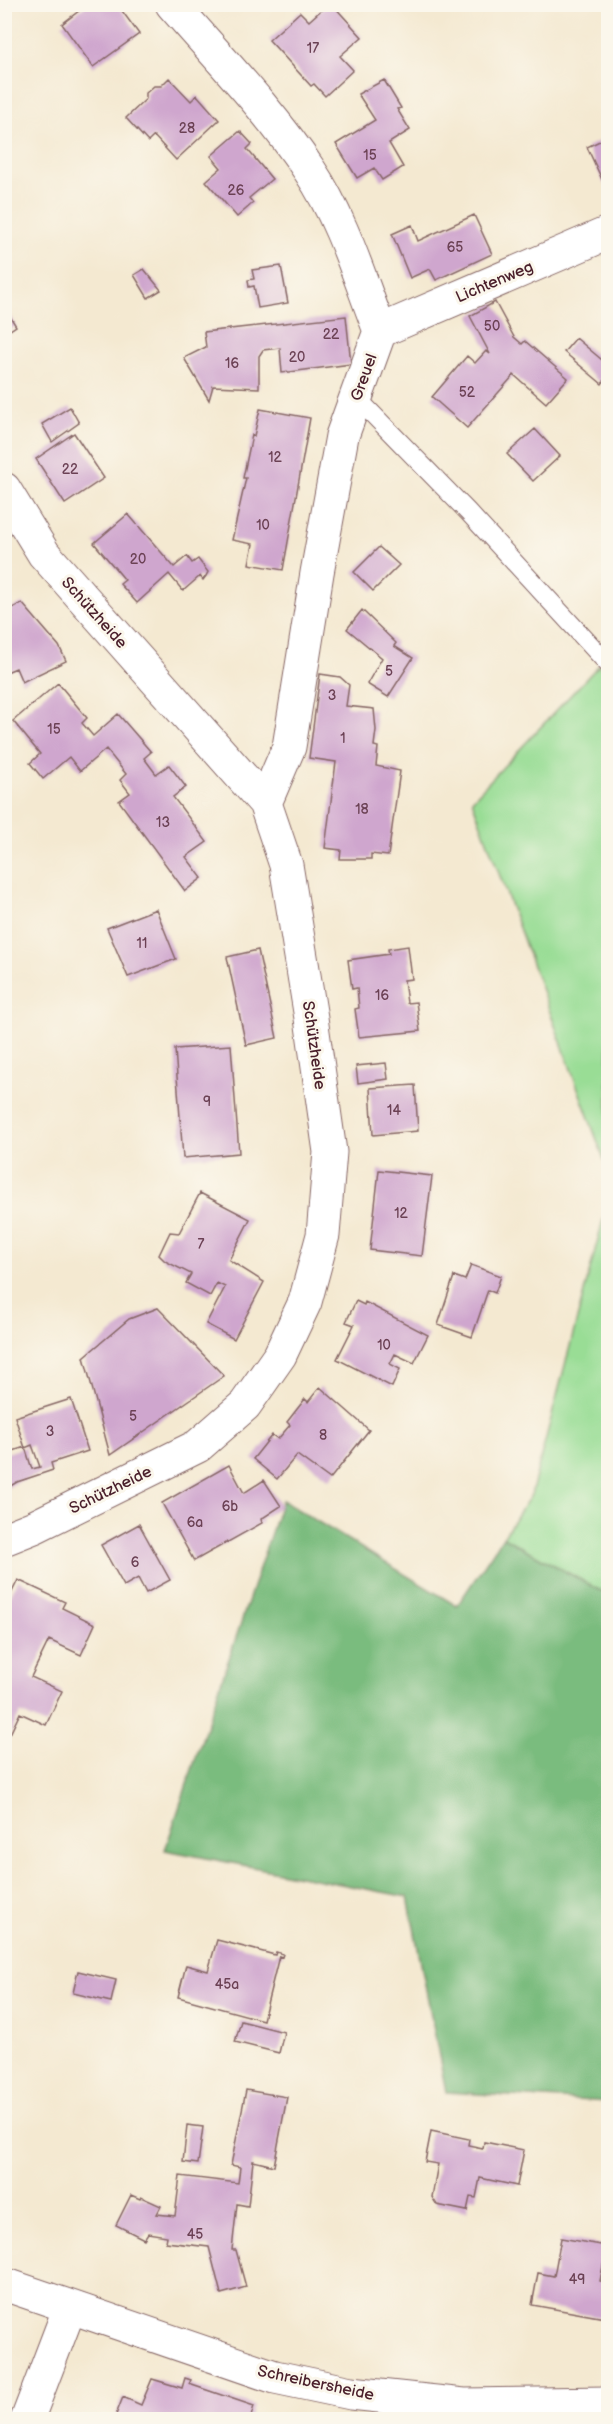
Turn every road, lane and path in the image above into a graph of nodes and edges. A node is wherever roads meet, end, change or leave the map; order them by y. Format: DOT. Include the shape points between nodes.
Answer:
graph roads {
  1 [pos="172,4"];
  2 [pos="609,233"];
  3 [pos="380,331"];
  4 [pos="355,396"];
  5 [pos="4,489"];
  6 [pos="609,664"];
  7 [pos="265,803"];
  8 [pos="4,1539"];
  9 [pos="4,2284"];
  10 [pos="70,2307"];
  11 [pos="609,2403"];
  12 [pos="27,2420"];
  1 -- 3 [label="street, Greuel" via="311,171 343,233"];
  2 -- 3 [label="street, Lichtenweg"];
  3 -- 4 [label="street, Greuel"];
  4 -- 6 [label="lane"];
  4 -- 7 [label="street, Greuel" via="342,436 290,747"];
  5 -- 7 [label="street, Schützheide" via="44,554"];
  7 -- 8 [label="street, Schützheide" via="286,865 330,1152 323,1235 305,1302 280,1355 245,1405 198,1446"];
  9 -- 10 [label="street, Schreibersheide"];
  10 -- 11 [label="street, Schreibersheide" via="275,2377 351,2393 464,2405"];
  10 -- 12 [label="street"];
}
